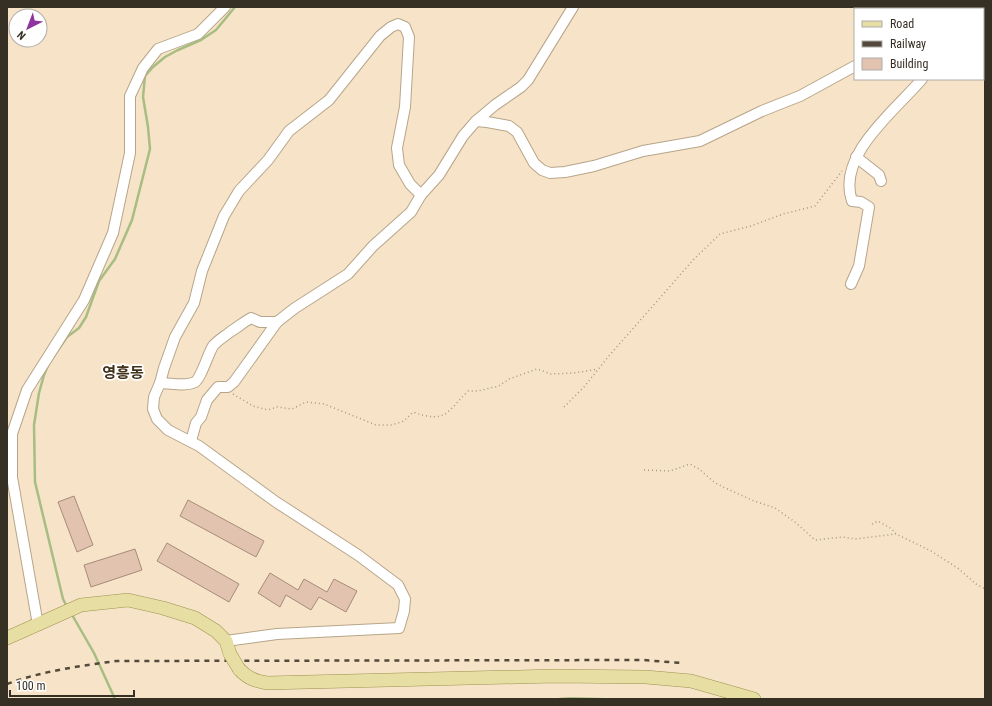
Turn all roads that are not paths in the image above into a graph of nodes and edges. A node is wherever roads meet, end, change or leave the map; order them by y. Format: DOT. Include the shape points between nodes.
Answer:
graph roads {
  1 [pos="225,7"];
  2 [pos="573,7"];
  3 [pos="854,67"];
  4 [pos="921,80"];
  5 [pos="476,121"];
  6 [pos="856,157"];
  7 [pos="881,181"];
  8 [pos="421,195"];
  9 [pos="851,284"];
  10 [pos="277,322"];
  11 [pos="160,383"];
  12 [pos="191,441"];
  13 [pos="10,476"];
  14 [pos="38,625"];
  15 [pos="7,638"];
  16 [pos="226,641"];
  17 [pos="754,699"];
  1 -- 13 [label="street" via="198,34 158,49 143,68 130,96 130,153 113,233 84,300 27,390 12,434"];
  2 -- 5 [label="street" via="528,80"];
  3 -- 5 [label="street" via="800,96 700,141 643,151 565,172 550,173 542,170 534,163 516,132 509,126"];
  4 -- 6 [label="street" via="878,126"];
  5 -- 8 [label="street" via="463,136 439,175"];
  6 -- 7 [label="street" via="879,175"];
  6 -- 9 [label="street" via="850,174 849,193 852,201 861,202 869,207 859,266"];
  8 -- 10 [label="street" via="411,212 372,246 348,274"];
  8 -- 11 [label="street" via="410,184 399,165 397,148 405,108 409,38 405,27 398,24 380,36 329,100 289,131 268,160 239,191 224,216 202,271 194,303 175,337"];
  10 -- 11 [label="street" via="260,322 251,318 239,324 213,347 195,382"];
  10 -- 12 [label="street" via="234,382 228,387 218,387 207,400"];
  11 -- 12 [label="street" via="154,397 153,409 157,419 168,430"];
  12 -- 16 [label="street" via="276,502 390,578 398,585 405,599 399,628 277,634"];
  13 -- 14 [label="street"];
  14 -- 15 [label="main road"];
  14 -- 16 [label="main road" via="81,605 128,600 195,618 216,631"];
  16 -- 17 [label="main road, bridge" via="239,669 256,681 267,683 555,676 646,677 690,681"];
}
